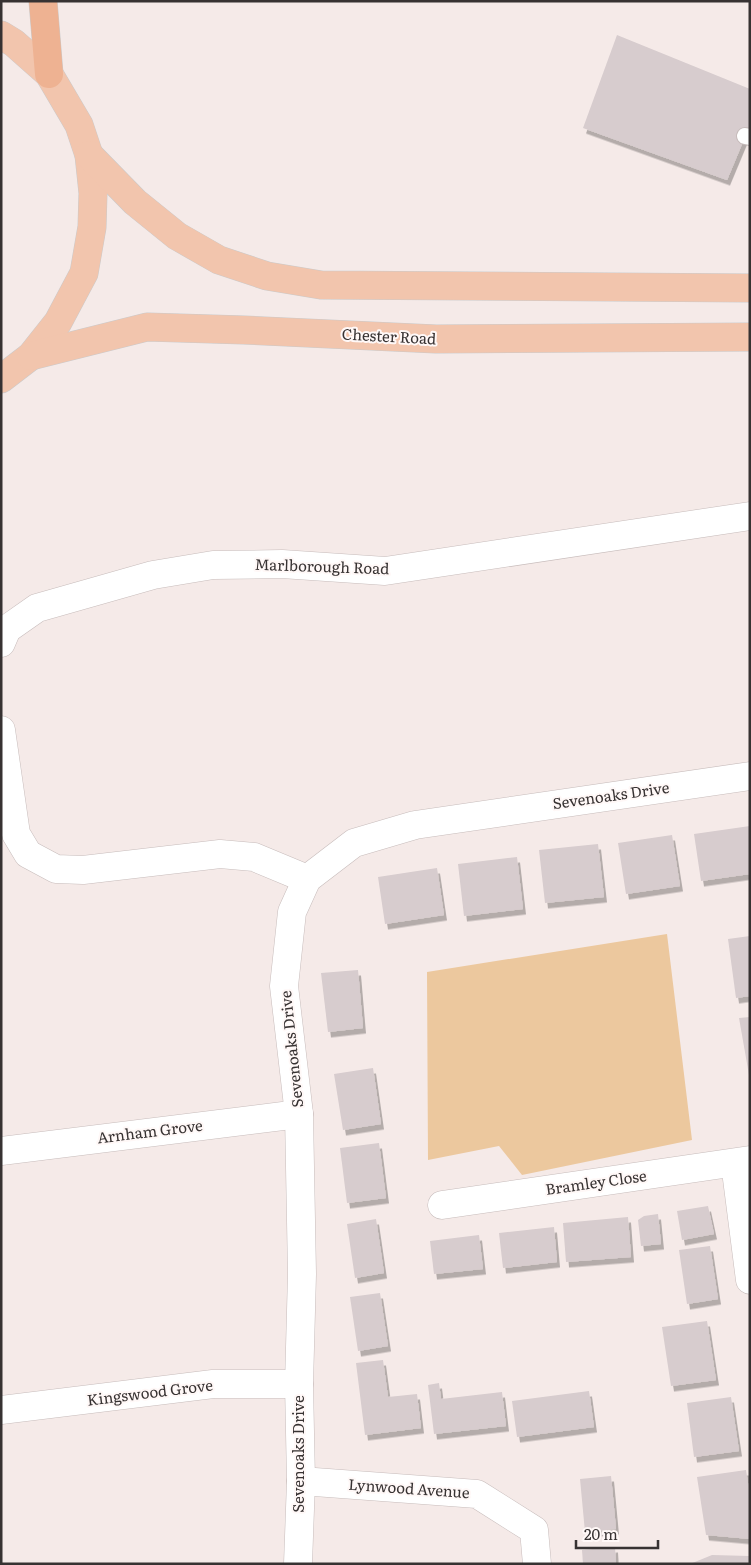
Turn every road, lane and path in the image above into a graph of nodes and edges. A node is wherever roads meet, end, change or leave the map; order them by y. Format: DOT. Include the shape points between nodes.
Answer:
graph roads {
  1 [pos="43,1"];
  2 [pos="1,35"];
  3 [pos="49,74"];
  4 [pos="89,154"];
  5 [pos="750,288"];
  6 [pos="750,337"];
  7 [pos="31,356"];
  8 [pos="1,379"];
  9 [pos="750,516"];
  10 [pos="1,643"];
  11 [pos="1,730"];
  12 [pos="750,776"];
  13 [pos="307,879"];
  14 [pos="299,1114"];
  15 [pos="1,1151"];
  16 [pos="742,1162"];
  17 [pos="442,1205"];
  18 [pos="750,1280"];
  19 [pos="299,1384"];
  20 [pos="1,1410"];
  21 [pos="300,1481"];
  22 [pos="298,1564"];
  23 [pos="538,1564"];
  1 -- 3 [label="highway"];
  2 -- 3 [label="main road"];
  3 -- 4 [label="main road" via="79,125"];
  4 -- 5 [label="main road" via="135,202 177,236 219,260 267,276 321,285"];
  4 -- 7 [label="main road" via="92,226 84,273 58,322"];
  6 -- 7 [label="main road, Chester Road" via="436,339 147,327"];
  7 -- 8 [label="main road"];
  9 -- 10 [label="street, Marlborough Road" via="385,571 282,564 213,565 153,576 37,608 7,629"];
  11 -- 13 [label="street" via="16,834 28,854 56,869 83,870 220,854 254,857"];
  12 -- 13 [label="street, Sevenoaks Drive" via="415,825 354,843"];
  13 -- 14 [label="street, Sevenoaks Drive" via="292,912 284,986"];
  14 -- 15 [label="street, Arnham Grove"];
  14 -- 19 [label="street, Sevenoaks Drive" via="302,1274"];
  16 -- 17 [label="street, Bramley Close"];
  16 -- 18 [label="street"];
  19 -- 20 [label="street, Kingswood Grove" via="213,1384"];
  19 -- 21 [label="street, Sevenoaks Drive"];
  21 -- 22 [label="street, Sevenoaks Drive"];
  21 -- 23 [label="street, Lynwood Avenue" via="477,1494 534,1530"];
}
